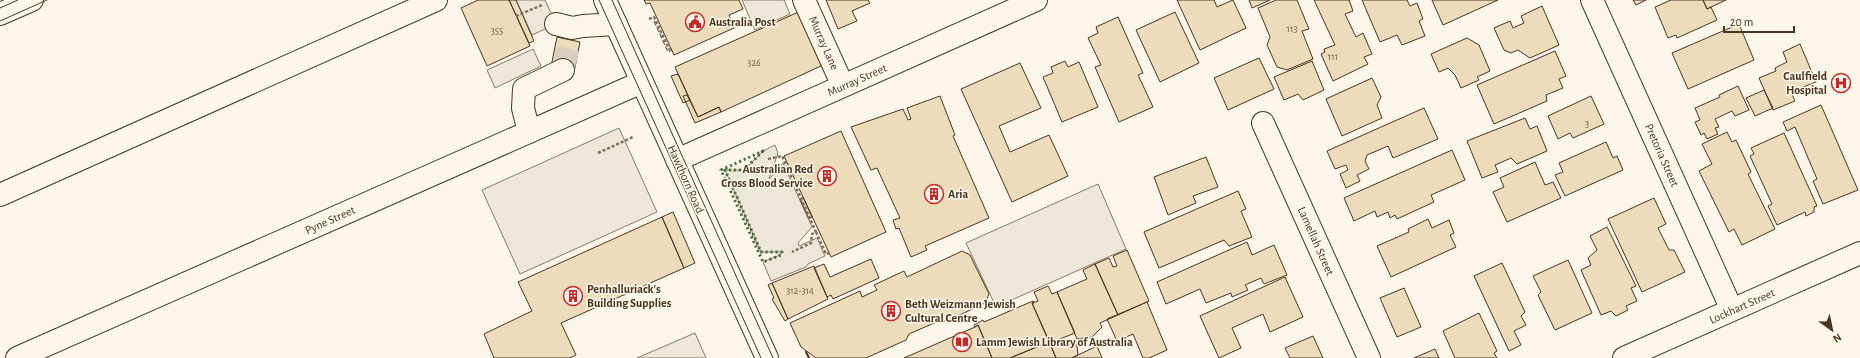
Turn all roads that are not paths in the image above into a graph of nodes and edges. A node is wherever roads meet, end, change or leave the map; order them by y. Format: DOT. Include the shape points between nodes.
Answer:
graph roads {
  1 [pos="32,0"];
  2 [pos="436,0"];
  3 [pos="605,0"];
  4 [pos="804,0"];
  5 [pos="1036,0"];
  6 [pos="1592,0"];
  7 [pos="0,14"];
  8 [pos="616,24"];
  9 [pos="566,30"];
  10 [pos="563,70"];
  11 [pos="642,82"];
  12 [pos="843,86"];
  13 [pos="1263,123"];
  14 [pos="529,132"];
  15 [pos="677,160"];
  16 [pos="0,195"];
  17 [pos="1860,253"];
  18 [pos="1732,310"];
  19 [pos="18,358"];
  20 [pos="767,358"];
  21 [pos="1369,358"];
  22 [pos="1624,358"];
  1 -- 7 [label="street"];
  2 -- 16 [label="street"];
  3 -- 8 [label="street, Hawthorn Road"];
  4 -- 12 [label="street, Murray Lane"];
  5 -- 12 [label="street, Murray Street"];
  6 -- 18 [label="street, Pretoria Street"];
  8 -- 9 [label="street"];
  8 -- 11 [label="street, Hawthorn Road"];
  10 -- 14 [label="street" via="524,89 523,108"];
  11 -- 14 [label="street, Pyne Street"];
  11 -- 15 [label="street, Hawthorn Road"];
  12 -- 15 [label="street, Murray Street"];
  13 -- 21 [label="street, Lamellah Street"];
  14 -- 19 [label="street, Pyne Street"];
  15 -- 20 [label="street, Hawthorn Road"];
  17 -- 18 [label="street, Lockhart Street"];
  18 -- 22 [label="street, Lockhart Street"];
}
